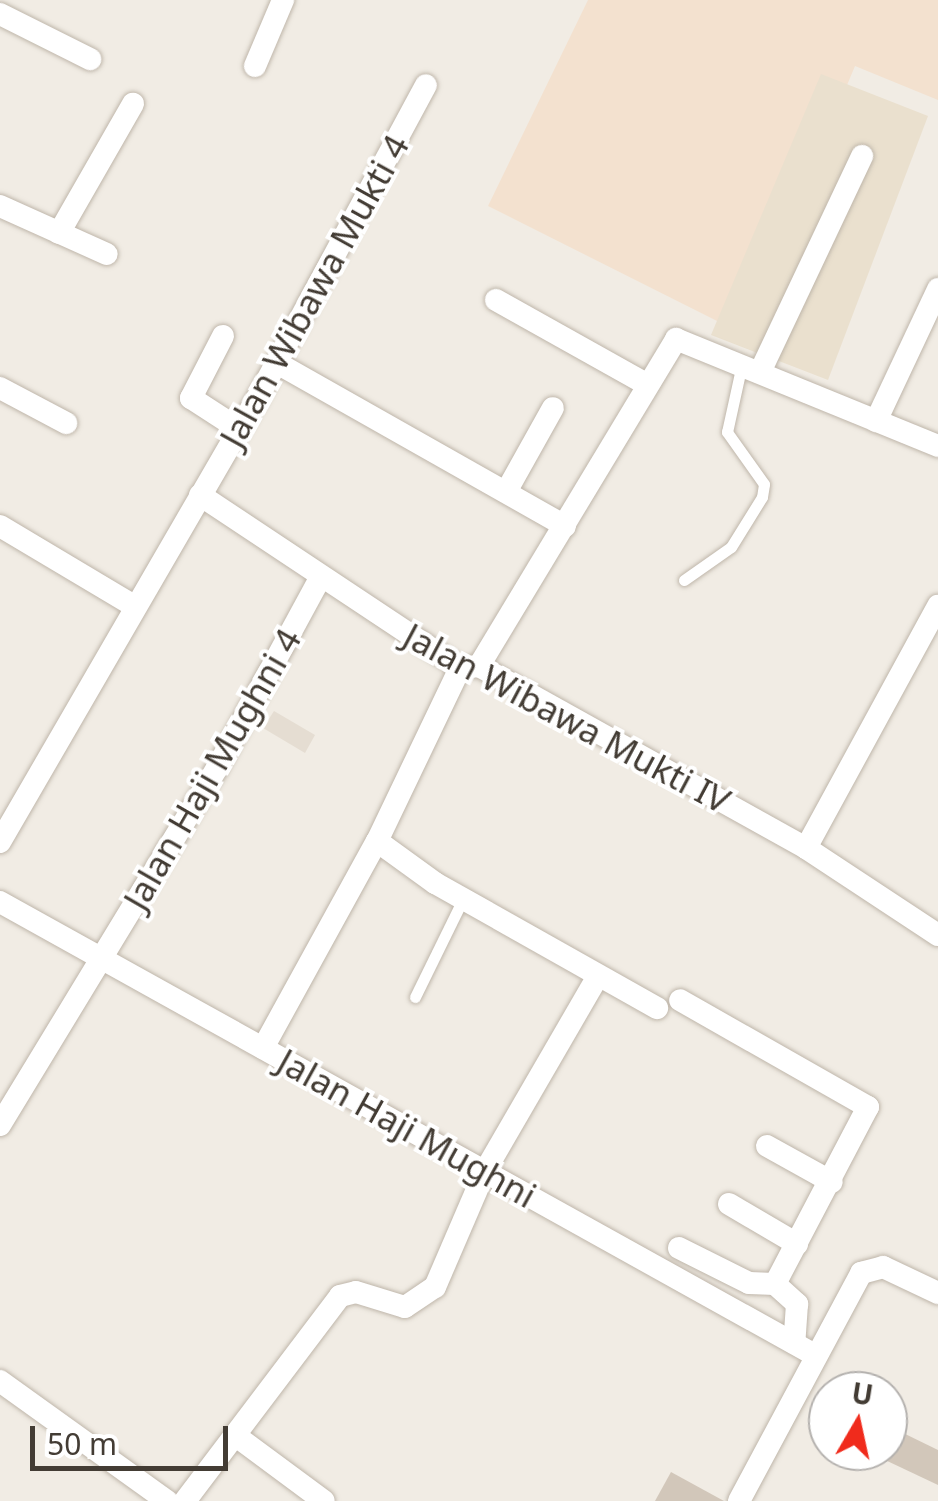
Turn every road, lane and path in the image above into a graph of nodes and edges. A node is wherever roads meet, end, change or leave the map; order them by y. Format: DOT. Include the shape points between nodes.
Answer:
graph roads {
  1 [pos="283,0"];
  2 [pos="0,14"];
  3 [pos="90,59"];
  4 [pos="254,66"];
  5 [pos="426,85"];
  6 [pos="133,104"];
  7 [pos="862,156"];
  8 [pos="0,206"];
  9 [pos="59,233"];
  10 [pos="107,254"];
  11 [pos="938,290"];
  12 [pos="496,300"];
  13 [pos="223,336"];
  14 [pos="277,363"];
  15 [pos="751,368"];
  16 [pos="646,384"];
  17 [pos="0,388"];
  18 [pos="554,408"];
  19 [pos="876,421"];
  20 [pos="66,424"];
  21 [pos="239,429"];
  22 [pos="938,446"];
  23 [pos="506,492"];
  24 [pos="200,495"];
  25 [pos="0,526"];
  26 [pos="565,526"];
  27 [pos="320,578"];
  28 [pos="684,580"];
  29 [pos="134,606"];
  30 [pos="938,606"];
  31 [pos="470,667"];
  32 [pos="377,841"];
  33 [pos="0,842"];
  34 [pos="806,848"];
  35 [pos="463,899"];
  36 [pos="0,902"];
  37 [pos="938,935"];
  38 [pos="102,960"];
  39 [pos="598,976"];
  40 [pos="415,997"];
  41 [pos="680,1000"];
  42 [pos="657,1008"];
  43 [pos="263,1048"];
  44 [pos="0,1125"];
  45 [pos="767,1146"];
  46 [pos="485,1172"];
  47 [pos="832,1182"];
  48 [pos="729,1204"];
  49 [pos="797,1244"];
  50 [pos="679,1248"];
  51 [pos="775,1284"];
  52 [pos="938,1293"];
  53 [pos="804,1348"];
  54 [pos="0,1382"];
  55 [pos="236,1436"];
  56 [pos="167,1501"];
  57 [pos="186,1501"];
  58 [pos="324,1501"];
  59 [pos="739,1501"];
  1 -- 4 [label="street"];
  2 -- 3 [label="street"];
  5 -- 14 [label="street, Jalan Wibawa Mukti 4"];
  6 -- 9 [label="street"];
  7 -- 15 [label="street"];
  8 -- 9 [label="street"];
  9 -- 10 [label="street"];
  11 -- 19 [label="street"];
  12 -- 16 [label="street"];
  13 -- 21 [label="street" via="192,398"];
  14 -- 21 [label="street, Jalan Wibawa Mukti 4"];
  14 -- 23 [label="street"];
  15 -- 16 [label="street" via="676,339"];
  15 -- 19 [label="street"];
  15 -- 28 [label="lane" via="728,432 764,484 762,497 732,547"];
  16 -- 26 [label="street"];
  17 -- 20 [label="street"];
  18 -- 23 [label="street"];
  19 -- 22 [label="street"];
  21 -- 24 [label="street, Jalan Wibawa Mukti 4"];
  23 -- 26 [label="street"];
  24 -- 27 [label="street, Jalan Wibawa Mukti IV"];
  24 -- 29 [label="street, Jalan Wibawa Mukti 4"];
  25 -- 29 [label="street"];
  26 -- 31 [label="street"];
  27 -- 31 [label="street, Jalan Wibawa Mukti IV"];
  27 -- 38 [label="street, Jalan Haji Mughni 4"];
  29 -- 33 [label="street, Jalan Wibawa Mukti 4"];
  30 -- 34 [label="street"];
  31 -- 32 [label="street"];
  31 -- 34 [label="street, Jalan Wibawa Mukti IV"];
  32 -- 35 [label="street"];
  32 -- 43 [label="street"];
  34 -- 37 [label="street, Jalan Wibawa Mukti IV"];
  35 -- 39 [label="street"];
  35 -- 40 [label="lane"];
  36 -- 38 [label="street, Jalan Haji Mughni"];
  38 -- 43 [label="street, Jalan Haji Mughni"];
  38 -- 44 [label="street, Jalan Haji Mughni 4"];
  39 -- 42 [label="street"];
  39 -- 46 [label="street"];
  41 -- 47 [label="street" via="868,1107"];
  43 -- 46 [label="street, Jalan Haji Mughni"];
  45 -- 47 [label="street"];
  46 -- 53 [label="street, Jalan Haji Mughni"];
  46 -- 55 [label="street" via="422,1302 405,1307 356,1292 340,1296"];
  47 -- 49 [label="street"];
  48 -- 49 [label="street"];
  49 -- 51 [label="street"];
  50 -- 51 [label="street" via="749,1283"];
  51 -- 53 [label="street" via="797,1304"];
  52 -- 53 [label="street" via="872,1267"];
  53 -- 59 [label="street"];
  54 -- 56 [label="street"];
  55 -- 57 [label="street"];
  55 -- 58 [label="street"];
}
